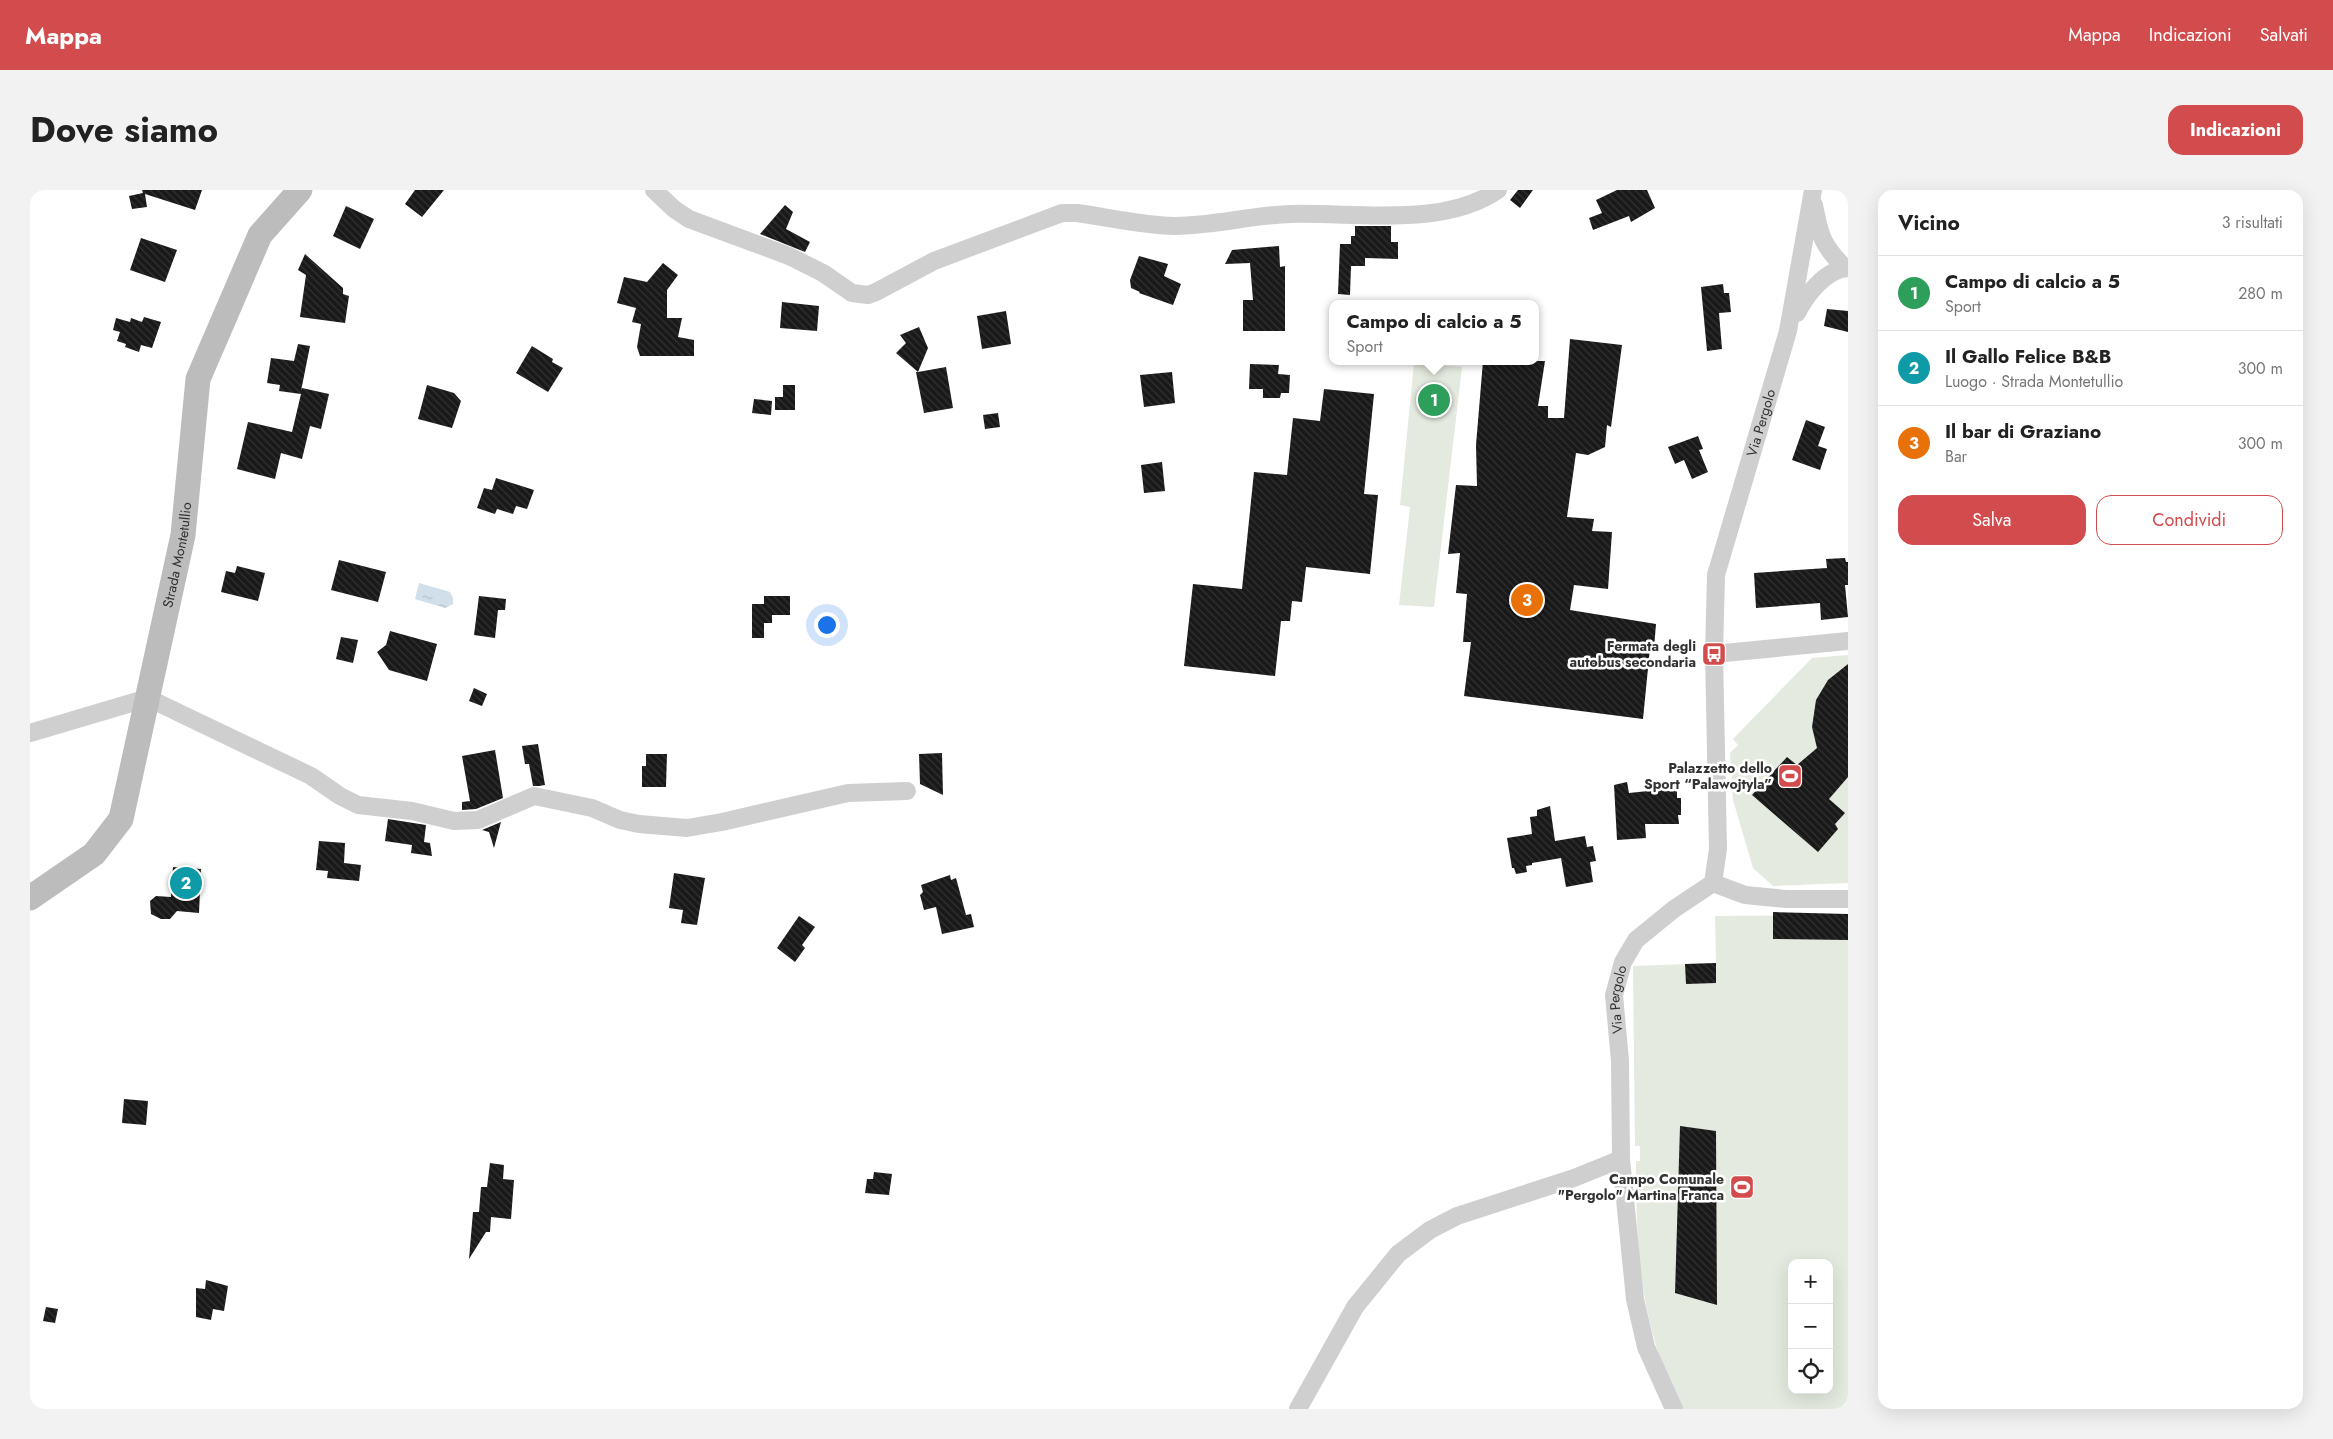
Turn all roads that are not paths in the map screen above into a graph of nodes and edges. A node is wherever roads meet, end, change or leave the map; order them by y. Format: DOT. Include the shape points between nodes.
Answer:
graph roads {
  1 [pos="300,190"];
  2 [pos="654,190"];
  3 [pos="1498,190"];
  4 [pos="1813,192"];
  5 [pos="1846,268"];
  6 [pos="1788,331"];
  7 [pos="1848,641"];
  8 [pos="1714,654"];
  9 [pos="148,698"];
  10 [pos="30,733"];
  11 [pos="907,790"];
  12 [pos="1713,883"];
  13 [pos="30,898"];
  14 [pos="1848,899"];
  15 [pos="1621,1159"];
  16 [pos="1298,1409"];
  17 [pos="1674,1409"];
  1 -- 9 [label="street, Strada Montetullio" via="260,235 198,379 183,535"];
  2 -- 3 [label="street" via="689,219 788,256 823,273 852,293 868,295 934,261 1062,213 1077,212 1174,226 1290,214 1429,214 1471,206"];
  4 -- 5 [label="street" via="1818,225 1827,250"];
  4 -- 6 [label="street, Via Pergolo"];
  5 -- 6 [label="street" via="1814,287"];
  6 -- 8 [label="street, Via Pergolo" via="1718,562"];
  7 -- 8 [label="street"];
  8 -- 12 [label="street, Via Pergolo" via="1718,849"];
  9 -- 10 [label="street"];
  9 -- 11 [label="street" via="311,776 358,805 412,811 454,821 478,820 534,796 592,808 639,824 687,828 848,793"];
  9 -- 13 [label="street, Strada Montetullio" via="121,819 94,854"];
  12 -- 14 [label="street" via="1745,895"];
  12 -- 15 [label="street, Via Pergolo" via="1636,940 1623,962 1614,995 1620,1061"];
  15 -- 16 [label="street" via="1574,1178 1457,1216 1430,1230 1398,1254 1355,1307"];
  15 -- 17 [label="street, Via Pergolo" via="1635,1299 1646,1347"];
}
